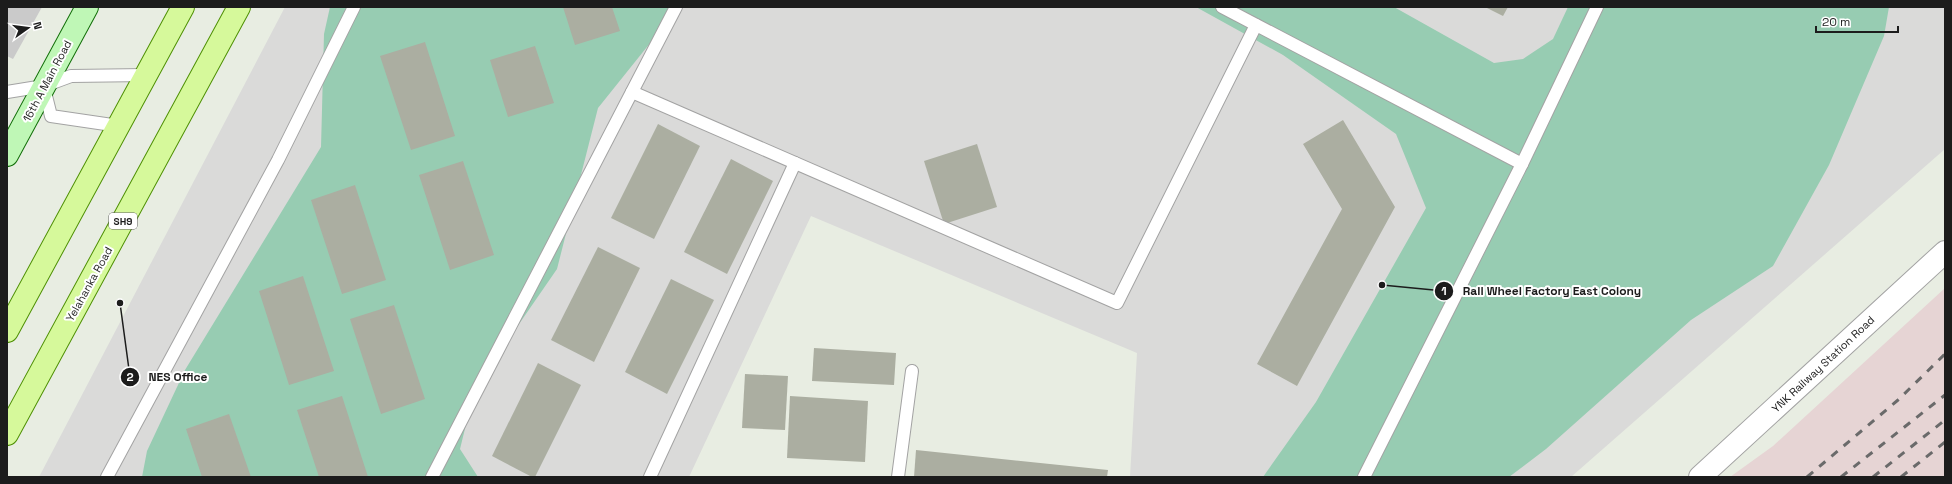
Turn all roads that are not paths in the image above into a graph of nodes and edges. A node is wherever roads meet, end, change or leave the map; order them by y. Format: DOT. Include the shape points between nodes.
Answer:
graph roads {
  1 [pos="87,7"];
  2 [pos="183,7"];
  3 [pos="239,7"];
  4 [pos="354,7"];
  5 [pos="676,7"];
  6 [pos="1222,7"];
  7 [pos="1597,7"];
  8 [pos="1256,25"];
  9 [pos="146,75"];
  10 [pos="44,86"];
  11 [pos="7,92"];
  12 [pos="632,92"];
  13 [pos="119,126"];
  14 [pos="7,155"];
  15 [pos="795,162"];
  16 [pos="1522,164"];
  17 [pos="1945,252"];
  18 [pos="7,331"];
  19 [pos="912,371"];
  20 [pos="7,434"];
  21 [pos="107,477"];
  22 [pos="432,477"];
  23 [pos="650,477"];
  24 [pos="898,477"];
  25 [pos="1364,477"];
  26 [pos="1700,477"];
  1 -- 10 [label="street, 16th A Main Road"];
  2 -- 9 [label="main road"];
  3 -- 20 [label="main road, Yelahanka Road / SH9"];
  4 -- 21 [label="lane" via="278,160"];
  5 -- 12 [label="lane"];
  6 -- 8 [label="lane"];
  7 -- 16 [label="lane"];
  8 -- 15 [label="lane" via="1117,303"];
  8 -- 16 [label="lane"];
  9 -- 10 [label="lane" via="71,76"];
  9 -- 13 [label="main road"];
  10 -- 11 [label="lane"];
  10 -- 13 [label="lane" via="51,116"];
  10 -- 14 [label="street, 16th A Main Road"];
  12 -- 15 [label="lane"];
  12 -- 22 [label="lane"];
  13 -- 18 [label="main road"];
  15 -- 23 [label="lane"];
  16 -- 25 [label="lane"];
  17 -- 26 [label="street, YNK Railway Station Road"];
  19 -- 24 [label="lane"];
}
